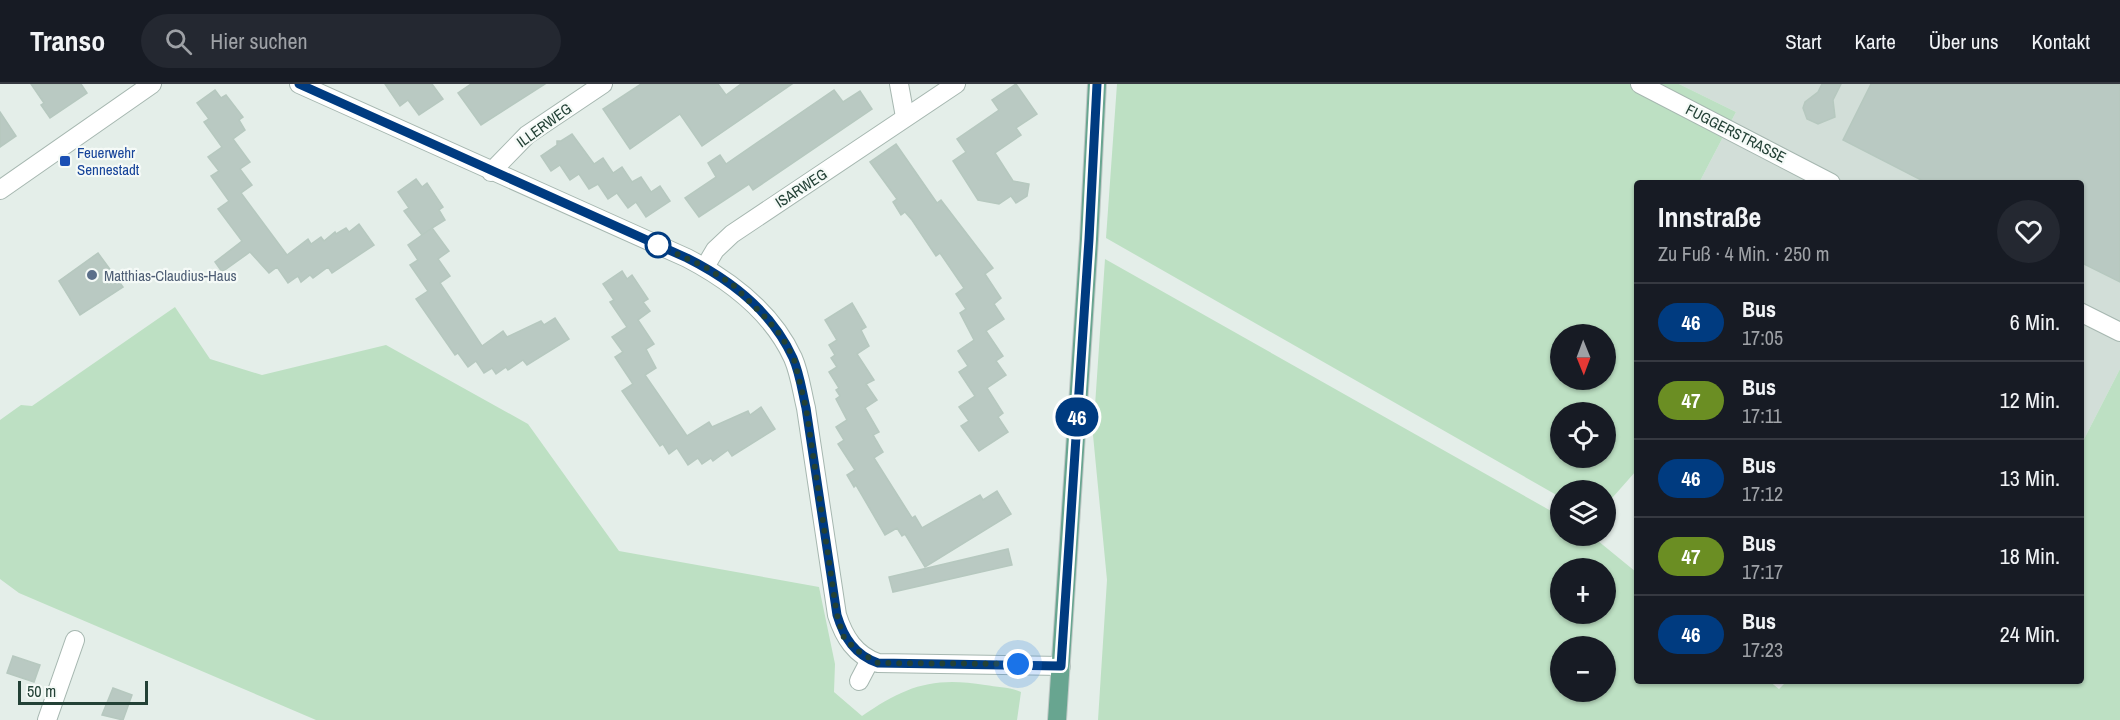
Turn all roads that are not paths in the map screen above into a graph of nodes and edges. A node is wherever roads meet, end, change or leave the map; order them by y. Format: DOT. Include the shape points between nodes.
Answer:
graph roads {
  1 [pos="152,84"];
  2 [pos="299,84"];
  3 [pos="603,84"];
  4 [pos="899,84"];
  5 [pos="956,84"];
  6 [pos="1097,84"];
  7 [pos="1640,84"];
  8 [pos="905,117"];
  9 [pos="491,172"];
  10 [pos="1825,180"];
  11 [pos="0,190"];
  12 [pos="705,267"];
  13 [pos="2084,314"];
  14 [pos="2120,332"];
  15 [pos="75,640"];
  16 [pos="870,660"];
  17 [pos="1061,666"];
  18 [pos="860,681"];
  19 [pos="47,720"];
  20 [pos="1057,720"];
  1 -- 11 [label="street"];
  2 -- 9 [label="street"];
  3 -- 9 [label="street, ILLERWEG" via="527,135"];
  4 -- 8 [label="street"];
  5 -- 8 [label="street, ISARWEG"];
  6 -- 17 [label="main road"];
  7 -- 10 [label="street, FUGGERSTRASSE"];
  8 -- 12 [label="street, ISARWEG" via="732,234"];
  9 -- 12 [label="street"];
  12 -- 16 [label="street" via="750,299 782,337 794,359 806,408 837,615 843,636"];
  13 -- 14 [label="street"];
  15 -- 19 [label="street"];
  16 -- 17 [label="street" via="891,664"];
  16 -- 18 [label="street"];
  17 -- 20 [label="main road"];
}
